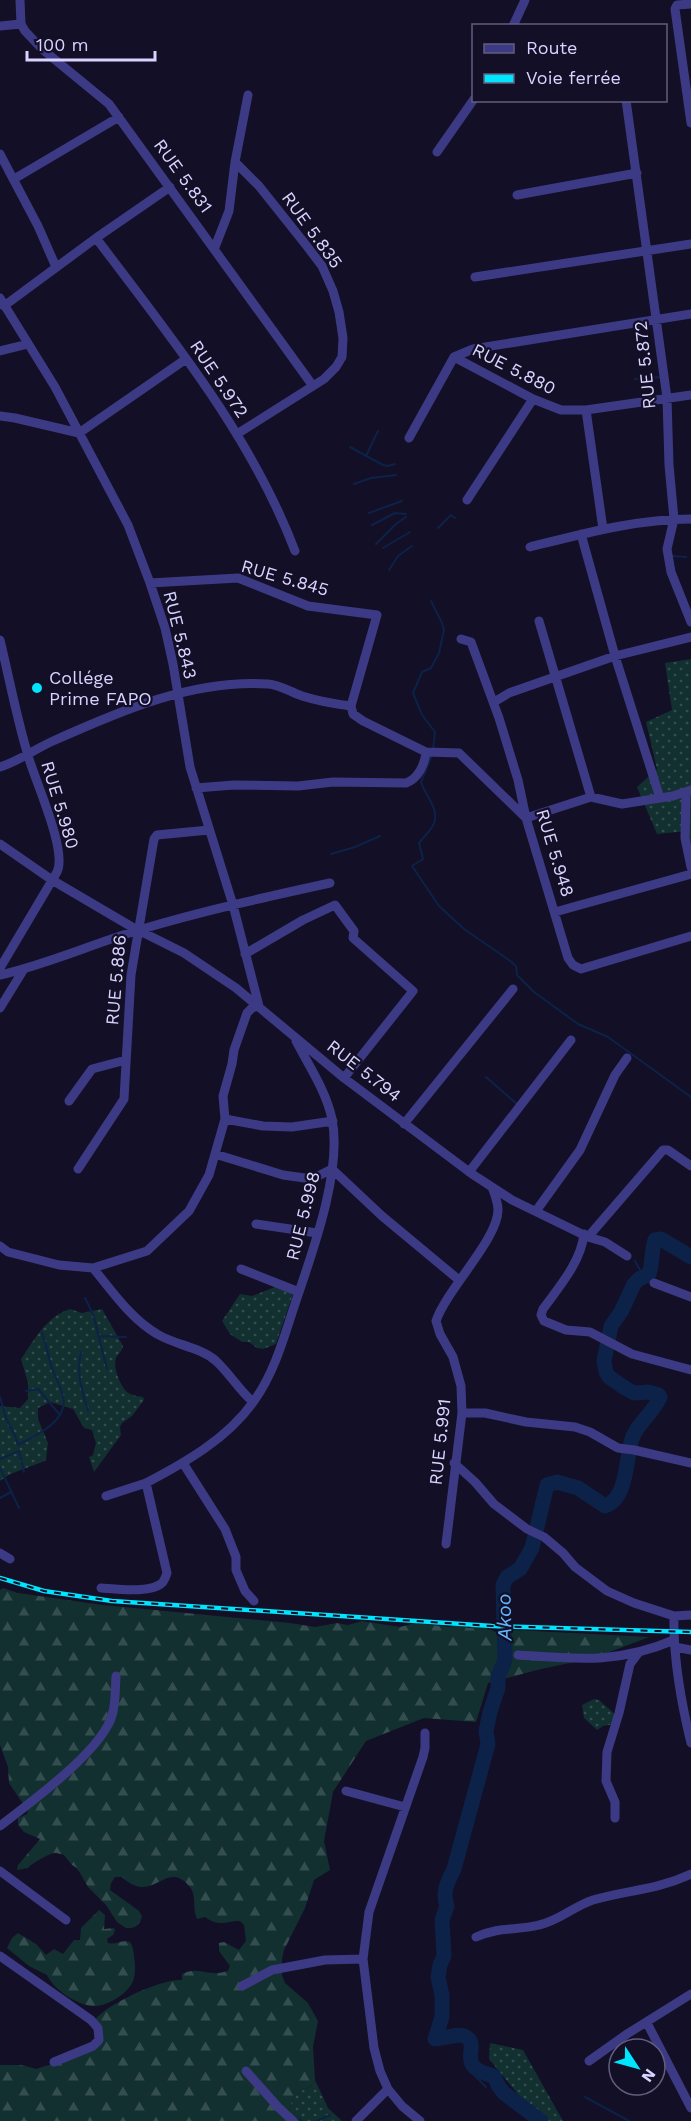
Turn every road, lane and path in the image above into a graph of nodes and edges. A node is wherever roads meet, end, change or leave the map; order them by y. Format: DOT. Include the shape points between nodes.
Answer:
graph roads {
  1 [pos="20,0"];
  2 [pos="525,0"];
  3 [pos="691,4"];
  4 [pos="21,24"];
  5 [pos="514,24"];
  6 [pos="0,26"];
  7 [pos="248,95"];
  8 [pos="472,102"];
  9 [pos="626,102"];
  10 [pos="119,117"];
  11 [pos="691,123"];
  12 [pos="437,152"];
  13 [pos="0,154"];
  14 [pos="235,162"];
  15 [pos="637,173"];
  16 [pos="14,179"];
  17 [pos="170,187"];
  18 [pos="517,195"];
  19 [pos="96,238"];
  20 [pos="691,244"];
  21 [pos="215,247"];
  22 [pos="648,250"];
  23 [pos="56,267"];
  24 [pos="475,277"];
  25 [pos="1,302"];
  26 [pos="691,314"];
  27 [pos="657,319"];
  28 [pos="28,344"];
  29 [pos="0,351"];
  30 [pos="454,357"];
  31 [pos="186,359"];
  32 [pos="313,386"];
  33 [pos="691,395"];
  34 [pos="667,398"];
  35 [pos="533,399"];
  36 [pos="586,410"];
  37 [pos="0,416"];
  38 [pos="79,433"];
  39 [pos="237,434"];
  40 [pos="409,438"];
  41 [pos="467,500"];
  42 [pos="674,519"];
  43 [pos="691,519"];
  44 [pos="603,529"];
  45 [pos="581,534"];
  46 [pos="530,547"];
  47 [pos="295,551"];
  48 [pos="150,583"];
  49 [pos="539,621"];
  50 [pos="691,622"];
  51 [pos="691,637"];
  52 [pos="461,639"];
  53 [pos="0,640"];
  54 [pos="615,656"];
  55 [pos="555,677"];
  56 [pos="177,692"];
  57 [pos="494,702"];
  58 [pos="351,706"];
  59 [pos="426,752"];
  60 [pos="27,754"];
  61 [pos="0,767"];
  62 [pos="196,788"];
  63 [pos="689,791"];
  64 [pos="591,797"];
  65 [pos="660,798"];
  66 [pos="526,818"];
  67 [pos="209,830"];
  68 [pos="0,844"];
  69 [pos="691,867"];
  70 [pos="691,874"];
  71 [pos="52,880"];
  72 [pos="330,883"];
  73 [pos="233,905"];
  74 [pos="555,912"];
  75 [pos="138,930"];
  76 [pos="691,936"];
  77 [pos="245,954"];
  78 [pos="0,968"];
  79 [pos="24,969"];
  80 [pos="0,975"];
  81 [pos="513,989"];
  82 [pos="259,1006"];
  83 [pos="0,1008"];
  84 [pos="293,1036"];
  85 [pos="571,1040"];
  86 [pos="627,1058"];
  87 [pos="126,1060"];
  88 [pos="344,1078"];
  89 [pos="69,1101"];
  90 [pos="225,1119"];
  91 [pos="333,1121"];
  92 [pos="405,1124"];
  93 [pos="215,1154"];
  94 [pos="691,1166"];
  95 [pos="78,1169"];
  96 [pos="332,1169"];
  97 [pos="469,1172"];
  98 [pos="492,1188"];
  99 [pos="536,1211"];
  100 [pos="256,1224"];
  101 [pos="318,1233"];
  102 [pos="586,1235"];
  103 [pos="0,1246"];
  104 [pos="627,1256"];
  105 [pos="93,1268"];
  106 [pos="242,1269"];
  107 [pos="459,1280"];
  108 [pos="654,1283"];
  109 [pos="299,1292"];
  110 [pos="691,1297"];
  111 [pos="691,1370"];
  112 [pos="254,1402"];
  113 [pos="462,1413"];
  114 [pos="183,1463"];
  115 [pos="454,1463"];
  116 [pos="691,1463"];
  117 [pos="146,1483"];
  118 [pos="106,1496"];
  119 [pos="446,1544"];
  120 [pos="0,1553"];
  121 [pos="10,1559"];
  122 [pos="101,1588"];
  123 [pos="254,1601"];
  124 [pos="691,1615"];
  125 [pos="674,1616"];
  126 [pos="675,1644"];
  127 [pos="691,1650"];
  128 [pos="639,1652"];
  129 [pos="518,1655"];
  130 [pos="117,1676"];
  131 [pos="425,1733"];
  132 [pos="691,1743"];
  133 [pos="346,1791"];
  134 [pos="405,1807"];
  135 [pos="615,1818"];
  136 [pos="0,1826"];
  137 [pos="0,1871"];
  138 [pos="691,1874"];
  139 [pos="66,1920"];
  140 [pos="476,1937"];
  141 [pos="0,1956"];
  142 [pos="363,1959"];
  143 [pos="242,1986"];
  144 [pos="691,1994"];
  145 [pos="647,2023"];
  146 [pos="588,2061"];
  147 [pos="54,2062"];
  148 [pos="246,2071"];
  149 [pos="388,2090"];
  150 [pos="691,2108"];
  151 [pos="293,2121"];
  152 [pos="356,2121"];
  153 [pos="420,2121"];
  1 -- 4 [label="street"];
  2 -- 5 [label="street"];
  3 -- 11 [label="street" via="677,5 675,9"];
  4 -- 6 [label="street"];
  4 -- 10 [label="street, RUE 5.831" via="42,49 109,104"];
  7 -- 14 [label="street"];
  8 -- 12 [label="street"];
  9 -- 15 [label="street, RUE 5.872"];
  10 -- 16 [label="street"];
  10 -- 17 [label="street, RUE 5.831"];
  13 -- 16 [label="street"];
  14 -- 21 [label="street" via="229,211"];
  14 -- 32 [label="street, RUE 5.835" via="259,186 322,266 333,291 343,338 342,357 336,368"];
  15 -- 18 [label="street"];
  15 -- 22 [label="street, RUE 5.872"];
  16 -- 23 [label="street"];
  17 -- 19 [label="street"];
  17 -- 21 [label="street, RUE 5.831"];
  19 -- 23 [label="street"];
  19 -- 31 [label="street, RUE 5.972"];
  20 -- 22 [label="street"];
  21 -- 32 [label="street, RUE 5.831"];
  22 -- 24 [label="street"];
  22 -- 27 [label="street, RUE 5.872"];
  23 -- 25 [label="street"];
  25 -- 28 [label="street, RUE 5.843"];
  26 -- 27 [label="street, RUE 5.880"];
  27 -- 30 [label="street, RUE 5.880" via="473,349"];
  27 -- 34 [label="street, RUE 5.872"];
  28 -- 29 [label="street"];
  28 -- 38 [label="street, RUE 5.843"];
  30 -- 35 [label="street, RUE 5.880"];
  30 -- 40 [label="street"];
  31 -- 38 [label="street"];
  31 -- 39 [label="street, RUE 5.972"];
  32 -- 39 [label="street, RUE 5.835"];
  33 -- 34 [label="street, RUE 5.880"];
  34 -- 36 [label="street, RUE 5.880"];
  34 -- 42 [label="street, RUE 5.872"];
  35 -- 36 [label="street, RUE 5.880" via="561,410"];
  35 -- 41 [label="street"];
  36 -- 44 [label="street"];
  37 -- 38 [label="street"];
  38 -- 48 [label="street, RUE 5.843" via="128,525"];
  39 -- 47 [label="street, RUE 5.972" via="285,524"];
  42 -- 43 [label="street"];
  42 -- 44 [label="street"];
  42 -- 50 [label="street, RUE 5.872" via="667,549 671,572"];
  44 -- 45 [label="street"];
  45 -- 46 [label="street"];
  45 -- 54 [label="street"];
  48 -- 56 [label="street, RUE 5.843" via="165,628"];
  48 -- 58 [label="street, RUE 5.845" via="238,579 308,606 377,615"];
  49 -- 55 [label="street"];
  51 -- 54 [label="street"];
  52 -- 57 [label="street, RUE 5.948" via="471,642"];
  53 -- 60 [label="street, RUE 5.980"];
  54 -- 55 [label="street"];
  54 -- 65 [label="street"];
  55 -- 57 [label="street"];
  55 -- 64 [label="street"];
  56 -- 58 [label="street" via="232,684 269,684"];
  56 -- 60 [label="street"];
  56 -- 62 [label="street, RUE 5.843"];
  57 -- 66 [label="street, RUE 5.948"];
  58 -- 59 [label="street" via="353,714 363,721"];
  59 -- 62 [label="street" via="416,777 406,783"];
  59 -- 66 [label="street" via="459,753"];
  60 -- 61 [label="street"];
  60 -- 71 [label="street, RUE 5.980" via="58,850 59,867"];
  62 -- 67 [label="street, RUE 5.843"];
  63 -- 65 [label="street"];
  63 -- 69 [label="street" via="685,838"];
  64 -- 65 [label="street" via="622,804"];
  64 -- 66 [label="street"];
  66 -- 74 [label="street, RUE 5.948"];
  67 -- 73 [label="street, RUE 5.843"];
  67 -- 75 [label="street, RUE 5.886" via="155,836"];
  68 -- 71 [label="street, RUE 5.794"];
  70 -- 74 [label="street"];
  71 -- 75 [label="street, RUE 5.794"];
  71 -- 78 [label="street, RUE 5.980"];
  72 -- 73 [label="street"];
  73 -- 75 [label="street"];
  73 -- 77 [label="street, RUE 5.843"];
  74 -- 76 [label="street, RUE 5.948" via="568,957 581,969"];
  75 -- 79 [label="street"];
  75 -- 82 [label="street, RUE 5.794" via="184,953"];
  75 -- 87 [label="street, RUE 5.886"];
  77 -- 82 [label="street, RUE 5.843"];
  77 -- 88 [label="street" via="335,905 354,931 353,938 413,991"];
  79 -- 80 [label="street"];
  79 -- 83 [label="street"];
  81 -- 92 [label="street"];
  82 -- 84 [label="street, RUE 5.794"];
  82 -- 90 [label="street" via="247,1013 234,1050 223,1096"];
  84 -- 88 [label="street, RUE 5.794"];
  84 -- 91 [label="street, RUE 5.998" via="328,1102"];
  85 -- 97 [label="street"];
  86 -- 99 [label="street" via="580,1150"];
  87 -- 89 [label="street" via="92,1069"];
  87 -- 95 [label="street, RUE 5.886" via="124,1099"];
  88 -- 92 [label="street, RUE 5.794"];
  90 -- 91 [label="street" via="292,1127"];
  90 -- 93 [label="street"];
  91 -- 96 [label="street, RUE 5.998"];
  92 -- 97 [label="street, RUE 5.794"];
  93 -- 96 [label="street" via="283,1175 312,1179"];
  93 -- 105 [label="street" via="209,1175 189,1211 147,1251"];
  94 -- 102 [label="street" via="663,1150"];
  96 -- 101 [label="street, RUE 5.998"];
  96 -- 107 [label="street"];
  97 -- 98 [label="street, RUE 5.794"];
  98 -- 99 [label="street, RUE 5.794"];
  98 -- 107 [label="street, RUE 5.991" via="498,1213 493,1229"];
  99 -- 102 [label="street, RUE 5.794"];
  100 -- 101 [label="street"];
  101 -- 109 [label="street, RUE 5.998"];
  102 -- 104 [label="street"];
  102 -- 111 [label="street" via="543,1309 544,1321 566,1330 590,1332 632,1354"];
  103 -- 105 [label="street" via="8,1252 59,1265"];
  105 -- 112 [label="street" via="145,1326 216,1361"];
  106 -- 109 [label="street"];
  107 -- 113 [label="street, RUE 5.991" via="436,1321 458,1369"];
  108 -- 110 [label="street"];
  109 -- 112 [label="street, RUE 5.998" via="273,1368"];
  112 -- 114 [label="street, RUE 5.998" via="210,1445"];
  113 -- 115 [label="street, RUE 5.991"];
  113 -- 116 [label="street" via="575,1427 614,1447"];
  114 -- 117 [label="street, RUE 5.998"];
  114 -- 123 [label="street" via="225,1529 236,1557 236,1570"];
  115 -- 119 [label="street, RUE 5.991"];
  115 -- 125 [label="street" via="494,1504 544,1537 575,1568 608,1591"];
  117 -- 118 [label="street, RUE 5.998"];
  117 -- 122 [label="street" via="167,1573 163,1582 152,1588"];
  120 -- 121 [label="street"];
  124 -- 125 [label="street"];
  125 -- 126 [label="street"];
  126 -- 127 [label="street"];
  126 -- 128 [label="street"];
  126 -- 132 [label="street"];
  128 -- 129 [label="street" via="609,1659"];
  128 -- 135 [label="street" via="630,1664 607,1752 606,1781 615,1802"];
  130 -- 136 [label="street" via="113,1713 89,1750"];
  131 -- 134 [label="street" via="425,1748"];
  133 -- 134 [label="street"];
  134 -- 142 [label="street" via="369,1912"];
  137 -- 139 [label="street"];
  138 -- 140 [label="street" via="650,1889 585,1903 548,1923 500,1929"];
  141 -- 147 [label="street" via="98,2028 99,2040 93,2046"];
  142 -- 143 [label="street" via="325,1960 272,1970"];
  142 -- 149 [label="street" via="374,2048"];
  144 -- 145 [label="street"];
  145 -- 146 [label="street"];
  145 -- 150 [label="street"];
  148 -- 151 [label="street"];
  149 -- 152 [label="street"];
  149 -- 153 [label="street"];
}
